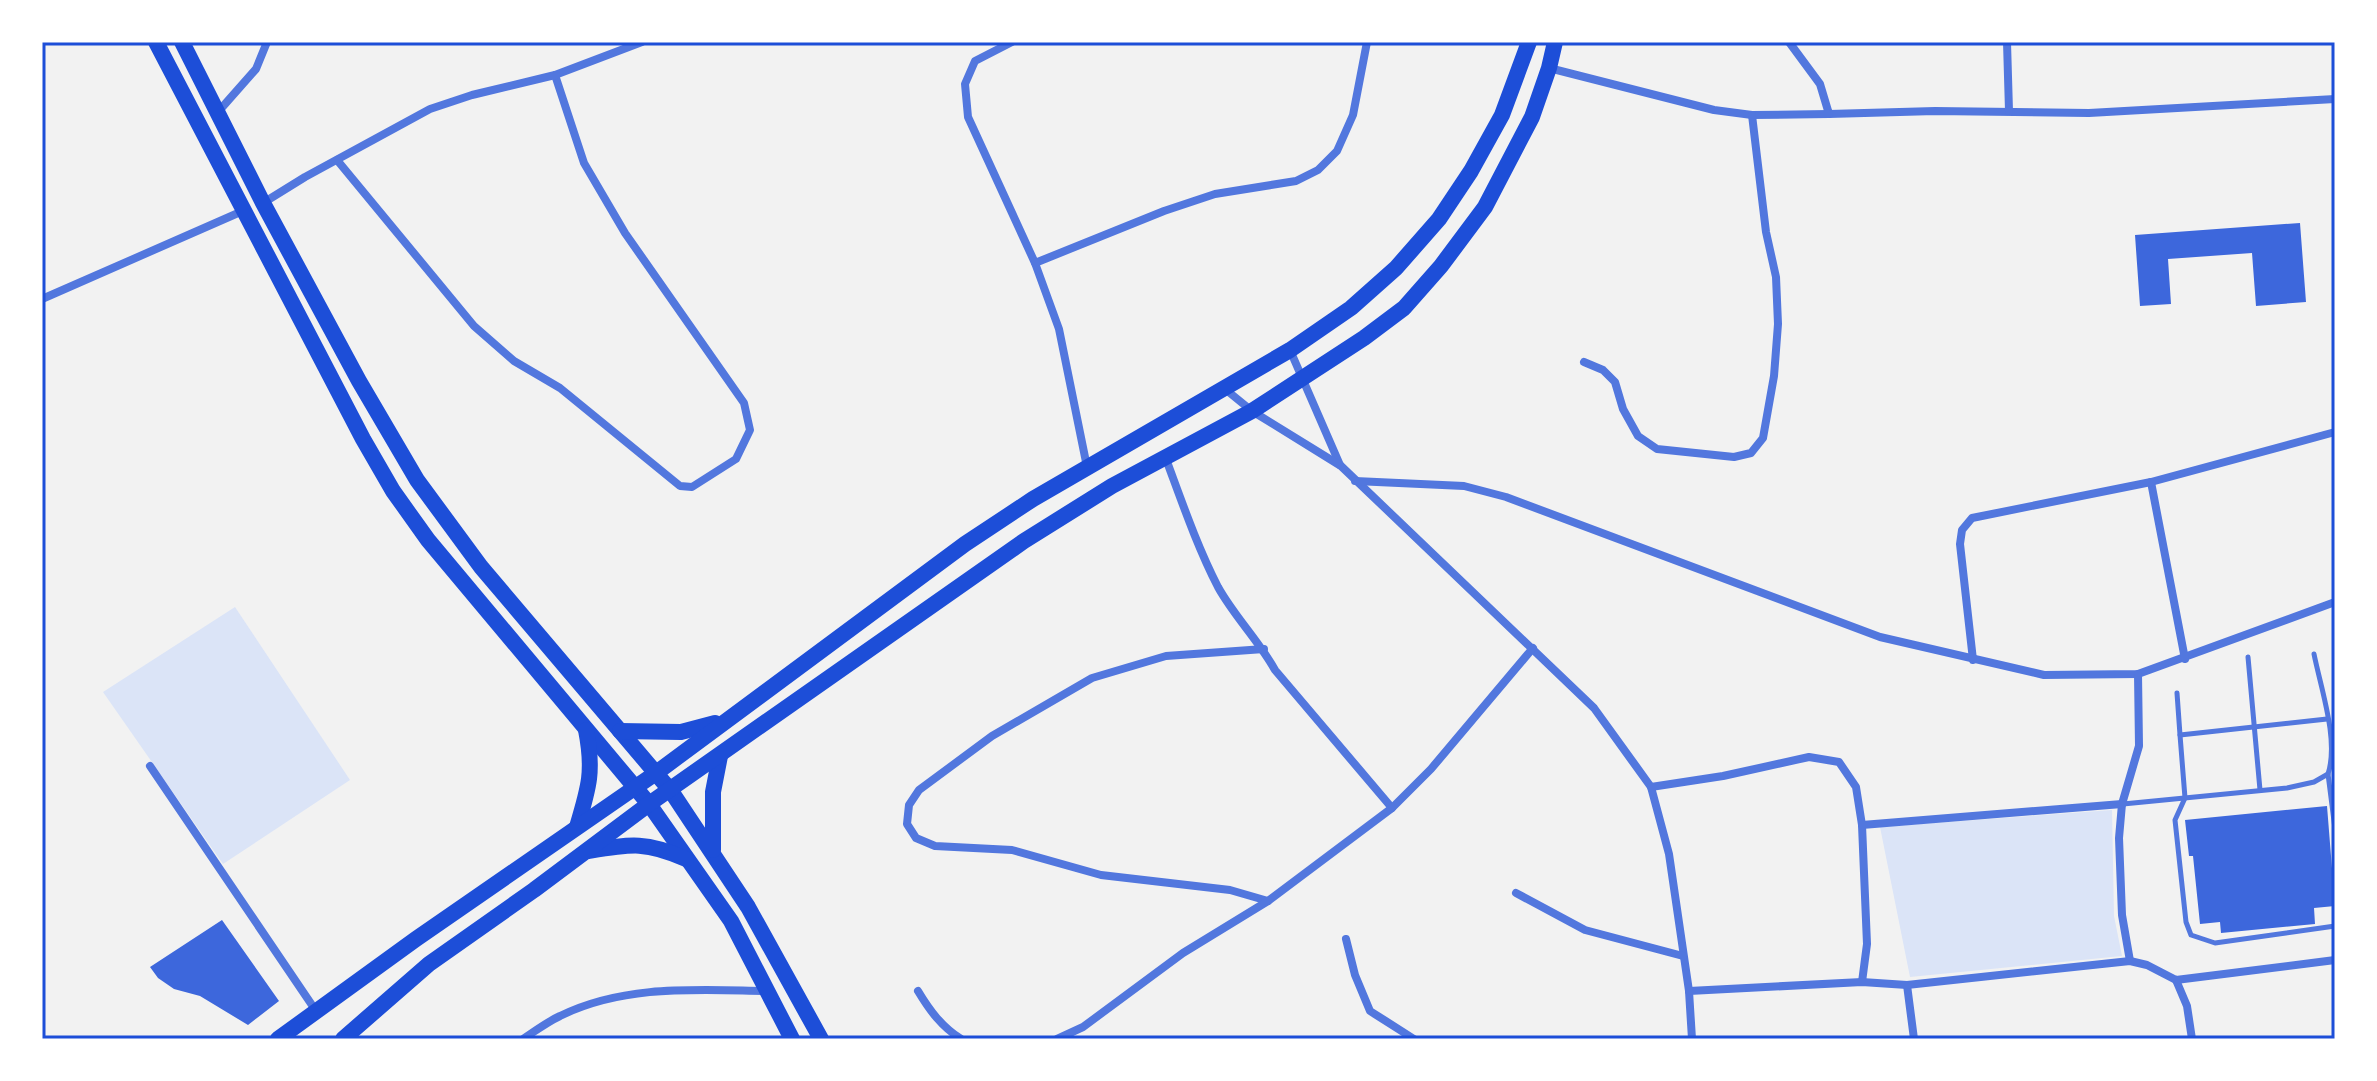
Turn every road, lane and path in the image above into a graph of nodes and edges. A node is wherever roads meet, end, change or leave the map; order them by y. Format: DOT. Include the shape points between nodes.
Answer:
graph roads {
  1 [pos="156,42"];
  2 [pos="182,42"];
  3 [pos="267,42"];
  4 [pos="642,42"];
  5 [pos="1012,42"];
  6 [pos="1367,42"];
  7 [pos="1529,42"];
  8 [pos="1555,42"];
  9 [pos="1789,42"];
  10 [pos="2007,42"];
  11 [pos="1549,68"];
  12 [pos="555,75"];
  13 [pos="2335,99"];
  14 [pos="2009,111"];
  15 [pos="218,112"];
  16 [pos="1829,114"];
  17 [pos="1752,115"];
  18 [pos="337,160"];
  19 [pos="263,203"];
  20 [pos="245,210"];
  21 [pos="1035,263"];
  22 [pos="42,299"];
  23 [pos="1290,350"];
  24 [pos="1584,362"];
  25 [pos="1302,378"];
  26 [pos="1224,389"];
  27 [pos="1252,411"];
  28 [pos="2335,432"];
  29 [pos="1166,459"];
  30 [pos="1341,466"];
  31 [pos="1087,467"];
  32 [pos="417,480"];
  33 [pos="1355,481"];
  34 [pos="2151,482"];
  35 [pos="393,491"];
  36 [pos="2335,602"];
  37 [pos="1533,648"];
  38 [pos="1264,649"];
  39 [pos="2314,654"];
  40 [pos="2248,657"];
  41 [pos="2185,659"];
  42 [pos="1973,660"];
  43 [pos="2138,674"];
  44 [pos="2177,693"];
  45 [pos="2327,719"];
  46 [pos="724,721"];
  47 [pos="2255,727"];
  48 [pos="586,728"];
  49 [pos="620,731"];
  50 [pos="2180,735"];
  51 [pos="720,756"];
  52 [pos="150,766"];
  53 [pos="656,773"];
  54 [pos="2328,774"];
  55 [pos="634,786"];
  56 [pos="1651,787"];
  57 [pos="2260,790"];
  58 [pos="671,791"];
  59 [pos="2185,798"];
  60 [pos="649,804"];
  61 [pos="2122,804"];
  62 [pos="1392,808"];
  63 [pos="1862,825"];
  64 [pos="577,827"];
  65 [pos="2335,829"];
  66 [pos="587,851"];
  67 [pos="713,852"];
  68 [pos="687,859"];
  69 [pos="1516,893"];
  70 [pos="1268,901"];
  71 [pos="2335,926"];
  72 [pos="1346,939"];
  73 [pos="1683,956"];
  74 [pos="2335,960"];
  75 [pos="2130,961"];
  76 [pos="2176,980"];
  77 [pos="1862,982"];
  78 [pos="1907,985"];
  79 [pos="767,991"];
  80 [pos="918,991"];
  81 [pos="1689,991"];
  82 [pos="316,1012"];
  83 [pos="278,1039"];
  84 [pos="344,1039"];
  85 [pos="523,1039"];
  86 [pos="792,1039"];
  87 [pos="821,1039"];
  88 [pos="961,1039"];
  89 [pos="1057,1039"];
  90 [pos="1414,1039"];
  91 [pos="1692,1039"];
  92 [pos="1914,1039"];
  93 [pos="2192,1039"];
  1 -- 20 [label="main road"];
  2 -- 15 [label="main road"];
  3 -- 15 [label="street" via="256,69"];
  4 -- 12 [label="street"];
  5 -- 21 [label="street" via="975,61 965,84 968,117"];
  6 -- 21 [label="street" via="1353,115 1337,151 1318,170 1296,181 1215,194"];
  7 -- 23 [label="main road" via="1502,115 1439,219 1351,308"];
  8 -- 11 [label="main road"];
  9 -- 16 [label="street" via="1820,84"];
  10 -- 14 [label="street"];
  11 -- 17 [label="street"];
  11 -- 25 [label="main road" via="1532,117 1485,207 1441,266 1404,308"];
  12 -- 18 [label="street" via="430,109"];
  12 -- 18 [label="street" via="591,175 625,233 744,403 750,430 736,459 692,487 680,486 474,326"];
  13 -- 14 [label="street" via="2089,113"];
  14 -- 16 [label="street"];
  15 -- 19 [label="main road"];
  16 -- 17 [label="street"];
  17 -- 24 [label="street" via="1778,324 1763,438 1751,453 1734,457 1657,449 1638,436 1615,382"];
  18 -- 19 [label="street"];
  19 -- 32 [label="main road"];
  20 -- 22 [label="street"];
  20 -- 35 [label="main road"];
  21 -- 31 [label="street" via="1059,329"];
  23 -- 25 [label="street"];
  23 -- 26 [label="main road"];
  25 -- 27 [label="main road"];
  25 -- 30 [label="street"];
  26 -- 27 [label="street"];
  26 -- 31 [label="main road"];
  27 -- 29 [label="main road"];
  27 -- 30 [label="street"];
  28 -- 34 [label="street"];
  29 -- 38 [label="street" via="1219,589"];
  29 -- 51 [label="main road" via="1024,541"];
  30 -- 33 [label="street"];
  31 -- 46 [label="main road" via="965,544"];
  32 -- 35 [label="main road"];
  32 -- 49 [label="main road" via="481,567"];
  33 -- 37 [label="street"];
  33 -- 42 [label="street" via="1464,486 1506,497 1880,637"];
  34 -- 41 [label="street"];
  34 -- 42 [label="street" via="1972,518 1962,530 1960,544"];
  35 -- 48 [label="main road" via="446,563"];
  36 -- 41 [label="street"];
  37 -- 56 [label="street" via="1594,708"];
  37 -- 62 [label="street"];
  38 -- 62 [label="street" via="1275,670"];
  38 -- 70 [label="street" via="1166,656 1092,678 992,736 919,790 909,805 907,824 916,838 935,846 1012,850 1101,875 1230,890"];
  39 -- 45 [label="lane"];
  40 -- 47 [label="lane"];
  41 -- 43 [label="street"];
  42 -- 43 [label="street" via="2044,675"];
  43 -- 61 [label="street" via="2139,746"];
  44 -- 50 [label="lane"];
  45 -- 47 [label="lane"];
  45 -- 54 [label="lane" via="2333,759"];
  46 -- 49 [label="main road" via="681,732"];
  46 -- 53 [label="main road"];
  47 -- 50 [label="lane"];
  47 -- 57 [label="lane"];
  48 -- 55 [label="main road"];
  48 -- 64 [label="main road" via="591,776"];
  49 -- 53 [label="main road"];
  50 -- 59 [label="lane"];
  51 -- 58 [label="main road"];
  51 -- 67 [label="main road" via="713,792"];
  52 -- 82 [label="street"];
  53 -- 55 [label="main road"];
  53 -- 58 [label="main road"];
  54 -- 57 [label="lane" via="2314,782"];
  54 -- 65 [label="lane"];
  55 -- 60 [label="main road"];
  55 -- 64 [label="main road"];
  56 -- 63 [label="street" via="1809,757 1839,762 1856,787"];
  56 -- 73 [label="street" via="1669,854"];
  57 -- 59 [label="lane"];
  58 -- 60 [label="main road"];
  58 -- 67 [label="main road"];
  59 -- 61 [label="lane"];
  59 -- 71 [label="lane" via="2175,820 2191,935 2215,943"];
  60 -- 66 [label="main road"];
  60 -- 68 [label="main road"];
  61 -- 63 [label="street"];
  61 -- 75 [label="street" via="2122,915"];
  62 -- 70 [label="street"];
  63 -- 77 [label="street" via="1867,944"];
  64 -- 82 [label="main road"];
  66 -- 68 [label="main road" via="631,844 659,847"];
  66 -- 84 [label="main road" via="429,964"];
  67 -- 87 [label="main road"];
  68 -- 79 [label="main road" via="731,921"];
  69 -- 73 [label="street" via="1585,930"];
  70 -- 89 [label="street" via="1183,953 1083,1027"];
  72 -- 90 [label="street" via="1370,1011"];
  73 -- 81 [label="street"];
  74 -- 76 [label="street"];
  75 -- 76 [label="street"];
  75 -- 78 [label="street"];
  76 -- 93 [label="street"];
  77 -- 78 [label="street"];
  77 -- 81 [label="street"];
  78 -- 92 [label="street"];
  79 -- 85 [label="street" via="670,989 624,995 558,1017"];
  79 -- 86 [label="main road"];
  80 -- 88 [label="street" via="948,1031"];
  81 -- 91 [label="street"];
  82 -- 83 [label="main road"];
}
